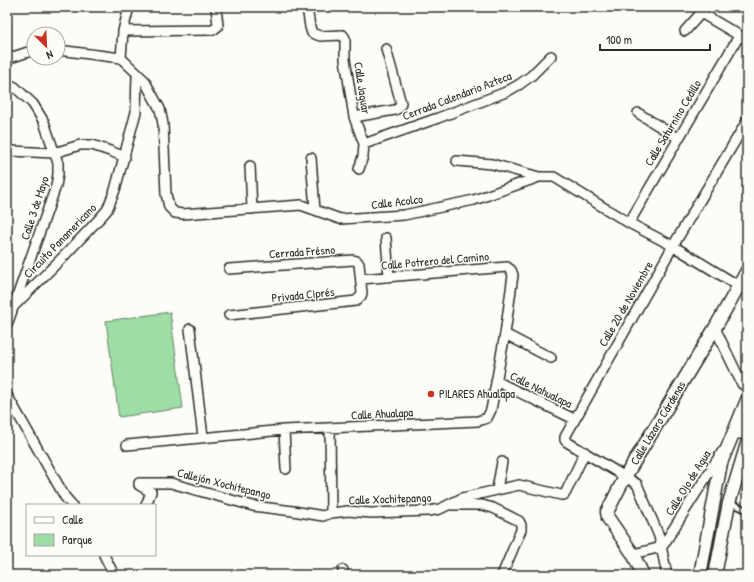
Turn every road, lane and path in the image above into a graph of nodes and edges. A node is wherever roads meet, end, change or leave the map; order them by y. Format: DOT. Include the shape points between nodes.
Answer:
graph roads {
  1 [pos="129,7"];
  2 [pos="216,7"];
  3 [pos="307,7"];
  4 [pos="702,10"];
  5 [pos="123,31"];
  6 [pos="685,32"];
  7 [pos="743,38"];
  8 [pos="386,49"];
  9 [pos="66,51"];
  10 [pos="26,53"];
  11 [pos="551,56"];
  12 [pos="121,58"];
  13 [pos="7,59"];
  14 [pos="137,74"];
  15 [pos="7,83"];
  16 [pos="638,113"];
  17 [pos="354,117"];
  18 [pos="747,121"];
  19 [pos="678,138"];
  20 [pos="364,144"];
  21 [pos="54,153"];
  22 [pos="7,156"];
  23 [pos="124,157"];
  24 [pos="311,158"];
  25 [pos="457,161"];
  26 [pos="250,166"];
  27 [pos="359,169"];
  28 [pos="539,176"];
  29 [pos="252,209"];
  30 [pos="315,210"];
  31 [pos="629,222"];
  32 [pos="386,238"];
  33 [pos="673,246"];
  34 [pos="230,269"];
  35 [pos="511,270"];
  36 [pos="747,271"];
  37 [pos="389,277"];
  38 [pos="361,279"];
  39 [pos="739,286"];
  40 [pos="14,306"];
  41 [pos="229,314"];
  42 [pos="7,325"];
  43 [pos="715,328"];
  44 [pos="190,329"];
  45 [pos="505,334"];
  46 [pos="552,358"];
  47 [pos="496,381"];
  48 [pos="747,388"];
  49 [pos="8,399"];
  50 [pos="747,400"];
  51 [pos="574,420"];
  52 [pos="330,428"];
  53 [pos="284,430"];
  54 [pos="734,432"];
  55 [pos="747,433"];
  56 [pos="202,437"];
  57 [pos="747,444"];
  58 [pos="127,445"];
  59 [pos="585,452"];
  60 [pos="502,462"];
  61 [pos="744,463"];
  62 [pos="286,469"];
  63 [pos="625,477"];
  64 [pos="497,489"];
  65 [pos="729,503"];
  66 [pos="71,504"];
  67 [pos="146,504"];
  68 [pos="450,504"];
  69 [pos="747,510"];
  70 [pos="331,513"];
  71 [pos="662,546"];
  72 [pos="633,554"];
  73 [pos="104,556"];
  74 [pos="114,575"];
  75 [pos="502,575"];
  76 [pos="644,575"];
  77 [pos="667,575"];
  78 [pos="700,575"];
  79 [pos="715,575"];
  1 -- 5 [label="street"];
  2 -- 5 [label="street" via="218,26 213,30"];
  3 -- 17 [label="street, Calle Jaguar" via="312,33 320,36 343,35 345,38 345,59"];
  4 -- 6 [label="street"];
  4 -- 7 [label="street"];
  5 -- 12 [label="street"];
  7 -- 19 [label="street, Calle Saturnino Cedillo"];
  8 -- 17 [label="street" via="401,103 399,108"];
  9 -- 12 [label="street"];
  10 -- 13 [label="street"];
  11 -- 20 [label="street, Cerrada Calendario Azteca" via="531,76 506,92"];
  12 -- 14 [label="street"];
  14 -- 23 [label="street, Circuito Panamericano" via="136,112"];
  14 -- 29 [label="street, Calle Acolco" via="144,80 160,109 169,207 175,213 183,214"];
  15 -- 21 [label="street, Calle 3 de Mayo" via="33,104 44,122"];
  16 -- 19 [label="street"];
  17 -- 20 [label="street, Calle Jaguar"];
  18 -- 33 [label="street, Calle 20 de Noviembre"];
  19 -- 31 [label="street, Calle Saturnino Cedillo"];
  20 -- 27 [label="street"];
  21 -- 22 [label="street" via="11,151"];
  21 -- 23 [label="street" via="80,145 92,145"];
  21 -- 40 [label="street, Calle 3 de Mayo" via="58,163 56,186"];
  23 -- 40 [label="street, Circuito Panamericano" via="115,190 104,214"];
  24 -- 30 [label="street"];
  25 -- 28 [label="street" via="492,164"];
  26 -- 29 [label="street"];
  28 -- 30 [label="street, Calle Acolco" via="474,200 404,215 340,219"];
  28 -- 31 [label="street" via="554,177"];
  29 -- 30 [label="street, Calle Acolco" via="301,205"];
  31 -- 33 [label="street"];
  32 -- 37 [label="street"];
  33 -- 39 [label="street"];
  33 -- 51 [label="street, Calle 20 de Noviembre"];
  34 -- 38 [label="street, Cerrada Frésno" via="353,260 359,264"];
  35 -- 37 [label="street, Calle Potrero del Camino" via="507,267"];
  35 -- 45 [label="street, Calle Ahualapa" via="513,275"];
  36 -- 39 [label="street, Calle Lázaro Cárdenas"];
  37 -- 38 [label="street, Calle Potrero del Camino"];
  38 -- 41 [label="street, Privada Ciprés" via="361,296 356,301"];
  39 -- 43 [label="street, Calle Lázaro Cárdenas"];
  40 -- 42 [label="street, Circuito Panamericano"];
  43 -- 48 [label="street" via="742,384"];
  43 -- 63 [label="street, Calle Lázaro Cárdenas"];
  44 -- 56 [label="street"];
  45 -- 46 [label="street"];
  45 -- 47 [label="street, Calle Ahualapa"];
  47 -- 51 [label="street, Calle Nahualapa"];
  47 -- 52 [label="street, Calle Ahualapa" via="491,410 487,418 478,421"];
  49 -- 66 [label="street"];
  50 -- 54 [label="street"];
  51 -- 59 [label="street, Calle 20 de Noviembre" via="565,440"];
  52 -- 53 [label="street, Calle Ahualapa"];
  52 -- 70 [label="street"];
  53 -- 56 [label="street, Calle Ahualapa"];
  53 -- 62 [label="street"];
  54 -- 55 [label="street"];
  54 -- 71 [label="street, Calle Ojo de Agua"];
  54 -- 78 [label="street" via="721,463"];
  56 -- 58 [label="street, Calle Ahualapa"];
  57 -- 61 [label="street"];
  59 -- 63 [label="street, Calle 20 de Noviembre"];
  59 -- 64 [label="street, Calle Xochitepango" via="564,495 519,486"];
  60 -- 64 [label="street"];
  61 -- 65 [label="street"];
  63 -- 71 [label="street, Calle 20 de Noviembre" via="637,484"];
  63 -- 72 [label="street, Calle Lázaro Cárdenas" via="607,515"];
  64 -- 68 [label="street, Calle Xochitepango" via="462,498"];
  65 -- 69 [label="lane"];
  65 -- 79 [label="street"];
  67 -- 70 [label="street, Callejón Xochitepango" via="151,492 139,483 171,483 253,506 323,516"];
  68 -- 70 [label="street, Calle Xochitepango" via="429,511"];
  68 -- 75 [label="street" via="482,505 519,521 521,530"];
  71 -- 72 [label="street"];
  71 -- 77 [label="street, Calle 20 de Noviembre"];
  72 -- 76 [label="street, Calle Lázaro Cárdenas"];
  73 -- 74 [label="street"];
}
